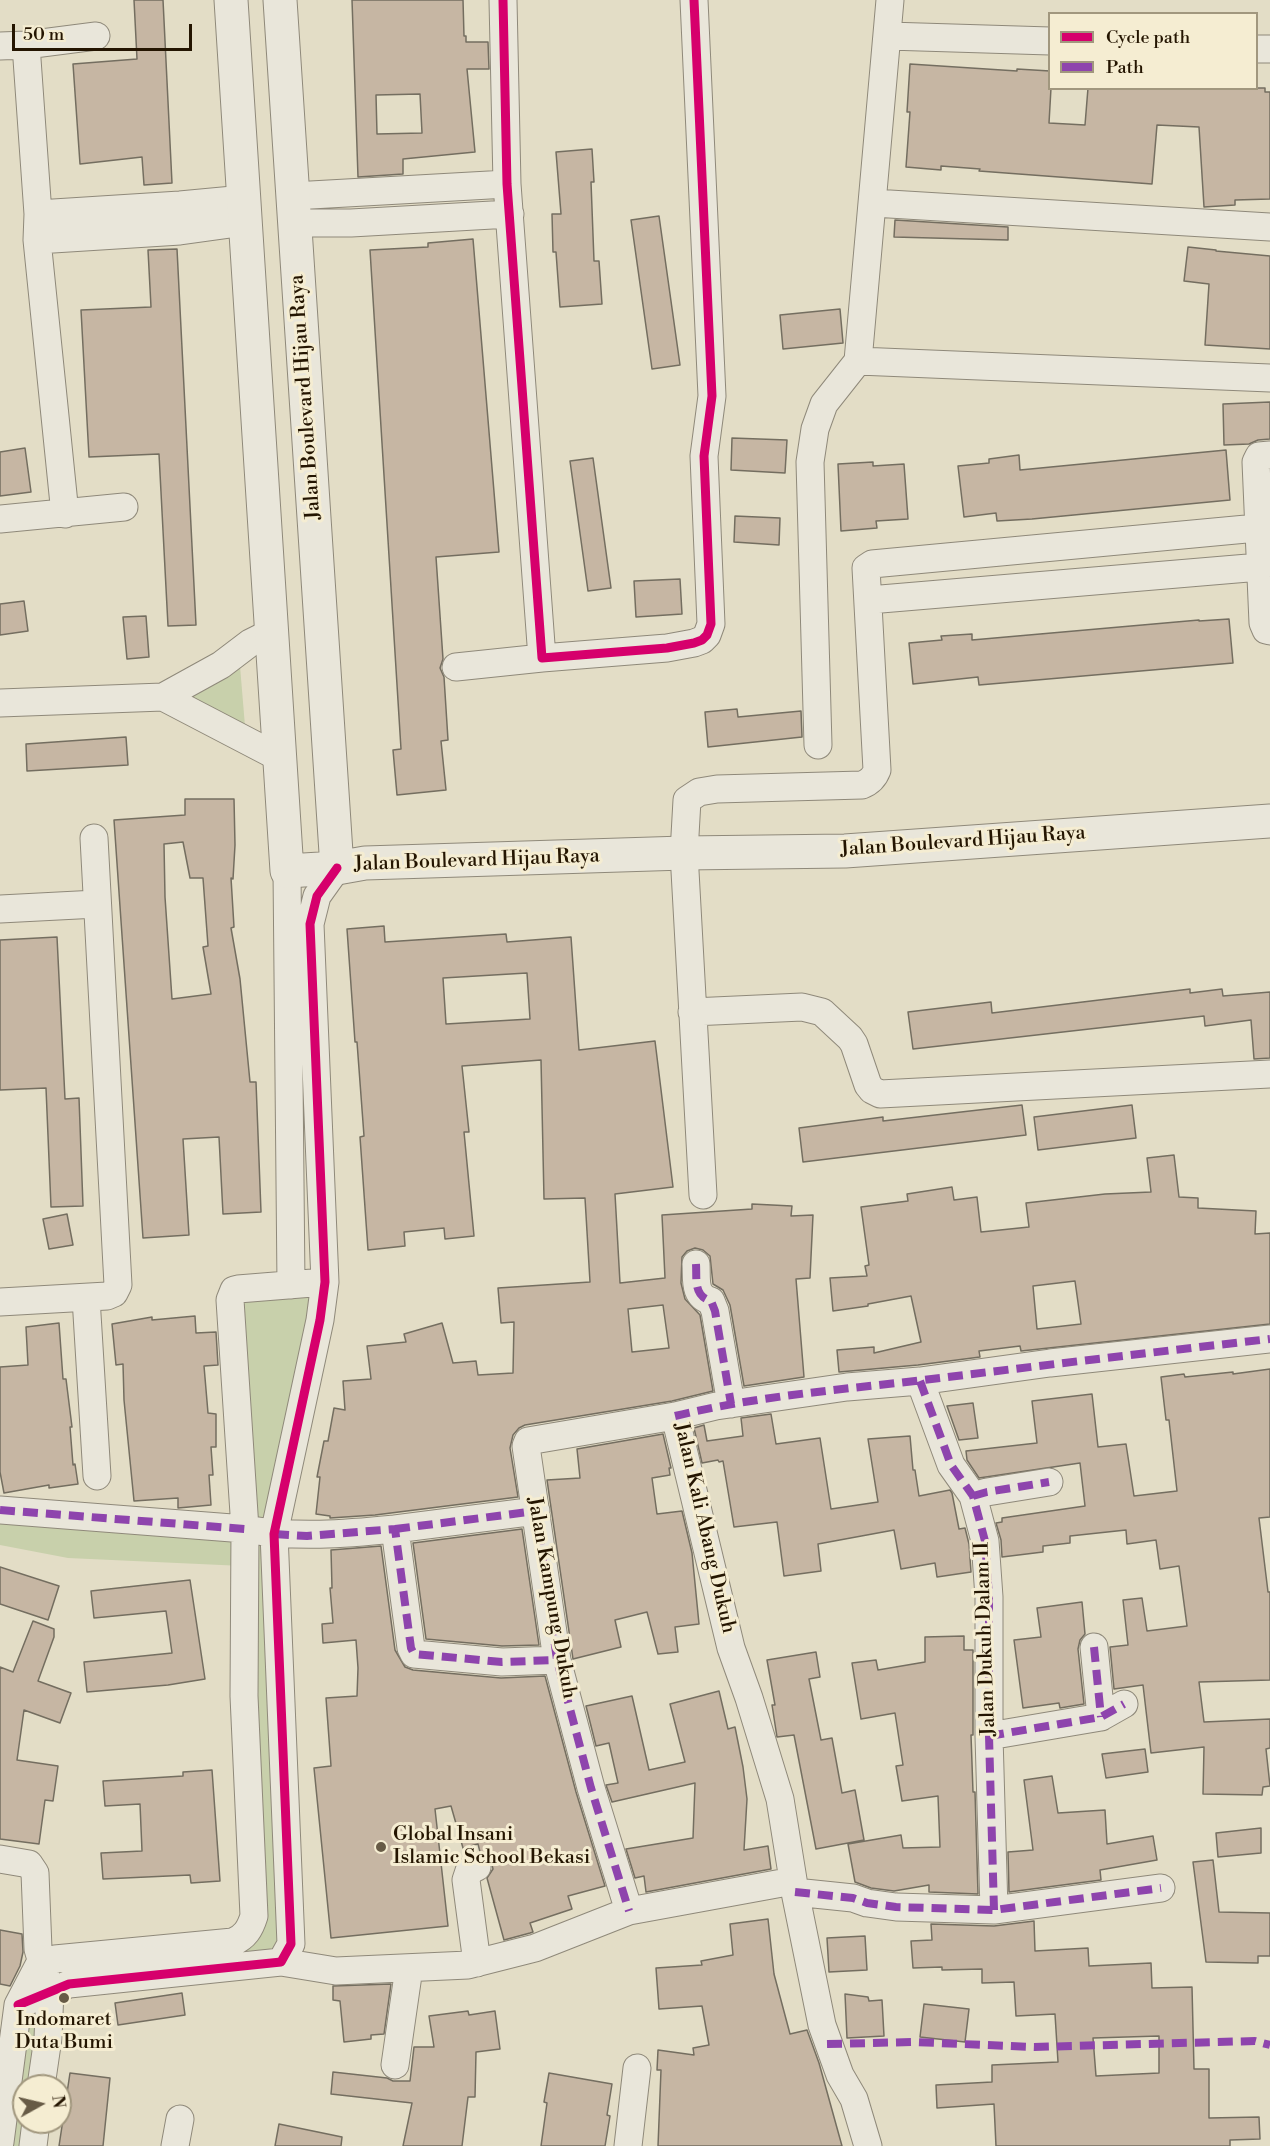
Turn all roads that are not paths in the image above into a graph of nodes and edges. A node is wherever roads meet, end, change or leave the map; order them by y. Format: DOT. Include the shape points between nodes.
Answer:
graph roads {
  1 [pos="231,0"];
  2 [pos="280,0"];
  3 [pos="503,0"];
  4 [pos="694,0"];
  5 [pos="890,0"];
  6 [pos="96,36"];
  7 [pos="888,36"];
  8 [pos="1048,41"];
  9 [pos="13,45"];
  10 [pos="507,184"];
  11 [pos="420,189"];
  12 [pos="873,203"];
  13 [pos="245,210"];
  14 [pos="294,210"];
  15 [pos="510,214"];
  16 [pos="421,219"];
  17 [pos="38,227"];
  18 [pos="1270,227"];
  19 [pos="858,362"];
  20 [pos="1270,378"];
  21 [pos="1270,455"];
  22 [pos="312,480"];
  23 [pos="262,484"];
  24 [pos="124,507"];
  25 [pos="65,514"];
  26 [pos="0,519"];
  27 [pos="1257,528"];
  28 [pos="1260,567"];
  29 [pos="869,600"];
  30 [pos="1270,631"];
  31 [pos="272,632"];
  32 [pos="542,658"];
  33 [pos="456,667"];
  34 [pos="163,697"];
  35 [pos="0,703"];
  36 [pos="818,745"];
  37 [pos="280,758"];
  38 [pos="1270,821"];
  39 [pos="94,838"];
  40 [pos="684,853"];
  41 [pos="337,867"];
  42 [pos="287,871"];
  43 [pos="97,904"];
  44 [pos="0,909"];
  45 [pos="692,1012"];
  46 [pos="1270,1074"];
  47 [pos="703,1195"];
  48 [pos="696,1264"];
  49 [pos="325,1282"];
  50 [pos="291,1285"];
  51 [pos="86,1298"];
  52 [pos="0,1302"];
  53 [pos="1270,1339"];
  54 [pos="920,1381"];
  55 [pos="731,1404"];
  56 [pos="675,1416"];
  57 [pos="97,1476"];
  58 [pos="1049,1482"];
  59 [pos="973,1496"];
  60 [pos="0,1510"];
  61 [pos="536,1511"];
  62 [pos="245,1529"];
  63 [pos="395,1529"];
  64 [pos="274,1534"];
  65 [pos="1094,1647"];
  66 [pos="557,1660"];
  67 [pos="1124,1704"];
  68 [pos="1101,1717"];
  69 [pos="989,1736"];
  70 [pos="0,1859"];
  71 [pos="477,1866"];
  72 [pos="794,1886"];
  73 [pos="1161,1888"];
  74 [pos="994,1910"];
  75 [pos="629,1911"];
  76 [pos="281,1962"];
  77 [pos="40,1963"];
  78 [pos="477,1963"];
  79 [pos="409,1968"];
  80 [pos="50,1991"];
  81 [pos="18,2005"];
  82 [pos="395,2065"];
  83 [pos="637,2068"];
  84 [pos="43,2074"];
  85 [pos="180,2119"];
  86 [pos="0,2142"];
  87 [pos="175,2146"];
  88 [pos="628,2146"];
  89 [pos="868,2146"];
  1 -- 13 [label="street"];
  2 -- 14 [label="street, Jalan Boulevard Hijau Raya"];
  3 -- 10 [label="street"];
  4 -- 32 [label="street" via="712,396 704,456 711,624 707,635 694,643"];
  5 -- 7 [label="street"];
  6 -- 9 [label="street"];
  7 -- 8 [label="street"];
  7 -- 12 [label="street"];
  9 -- 17 [label="street"];
  10 -- 11 [label="street"];
  10 -- 15 [label="street"];
  11 -- 14 [label="street"];
  11 -- 16 [label="street"];
  12 -- 18 [label="street"];
  12 -- 19 [label="street"];
  13 -- 17 [label="street" via="180,231"];
  13 -- 23 [label="street"];
  14 -- 16 [label="street" via="351,223"];
  14 -- 22 [label="street, Jalan Boulevard Hijau Raya"];
  15 -- 16 [label="street"];
  15 -- 32 [label="street"];
  17 -- 25 [label="street"];
  19 -- 20 [label="street"];
  19 -- 36 [label="street" via="824,404 810,462"];
  21 -- 27 [label="street" via="1258,456 1256,462"];
  22 -- 23 [label="street"];
  22 -- 41 [label="street, Jalan Boulevard Hijau Raya"];
  23 -- 31 [label="street"];
  24 -- 25 [label="street"];
  25 -- 26 [label="street"];
  27 -- 28 [label="street"];
  27 -- 29 [label="street" via="872,564 866,570"];
  28 -- 29 [label="street"];
  28 -- 30 [label="street" via="1263,623"];
  29 -- 40 [label="street" via="877,770 874,777 862,785 699,792 687,800"];
  31 -- 34 [label="street"];
  31 -- 37 [label="street"];
  32 -- 33 [label="street"];
  34 -- 35 [label="street"];
  34 -- 37 [label="street"];
  37 -- 42 [label="street"];
  38 -- 40 [label="street, Jalan Boulevard Hijau Raya" via="845,851"];
  39 -- 43 [label="street"];
  40 -- 41 [label="street, Jalan Boulevard Hijau Raya"];
  40 -- 45 [label="street"];
  41 -- 42 [label="street"];
  41 -- 49 [label="street" via="317,896 310,924"];
  42 -- 50 [label="street"];
  43 -- 44 [label="street"];
  43 -- 51 [label="street" via="118,1285 107,1296"];
  45 -- 46 [label="street" via="802,1007 822,1012 850,1038 868,1085 880,1094"];
  45 -- 47 [label="street"];
  48 -- 55 [label="street" via="698,1293 711,1301 715,1311"];
  49 -- 50 [label="street"];
  49 -- 64 [label="street"];
  50 -- 62 [label="street" via="234,1290 230,1299"];
  51 -- 52 [label="street"];
  51 -- 57 [label="street"];
  53 -- 54 [label="street, Jalan Kali Abang Dukuh"];
  54 -- 55 [label="street, Jalan Kali Abang Dukuh"];
  54 -- 59 [label="street, Jalan Dukuh Dalam II" via="951,1465"];
  55 -- 56 [label="street, Jalan Kali Abang Dukuh"];
  56 -- 61 [label="street, Jalan Kampung Dukuh" via="528,1440"];
  56 -- 72 [label="street, Jalan Kali Abang Dukuh" via="731,1648 780,1799"];
  58 -- 59 [label="street"];
  59 -- 69 [label="street, Jalan Dukuh Dalam II" via="985,1541"];
  60 -- 62 [label="street"];
  61 -- 63 [label="street"];
  61 -- 66 [label="street, Jalan Kampung Dukuh"];
  62 -- 64 [label="street"];
  62 -- 77 [label="street" via="244,1696 254,1916 251,1925 240,1939 232,1942"];
  63 -- 64 [label="street" via="307,1536"];
  63 -- 66 [label="street" via="414,1654 502,1662"];
  64 -- 76 [label="street" via="292,1938 290,1950"];
  65 -- 68 [label="street"];
  66 -- 75 [label="street, Jalan Kampung Dukuh"];
  67 -- 68 [label="street"];
  68 -- 69 [label="street"];
  69 -- 74 [label="street, Jalan Dukuh Dalam II"];
  70 -- 77 [label="street" via="29,1864 34,1869"];
  71 -- 78 [label="street" via="469,1871 466,1880"];
  72 -- 74 [label="street" via="896,1907"];
  72 -- 75 [label="street"];
  72 -- 89 [label="street, Jalan Kali Abang Dukuh" via="827,2044 854,2099"];
  73 -- 74 [label="street"];
  75 -- 78 [label="street" via="535,1948"];
  76 -- 79 [label="street" via="336,1971"];
  76 -- 80 [label="street" via="69,1984"];
  77 -- 80 [label="street"];
  77 -- 81 [label="street"];
  78 -- 79 [label="street"];
  79 -- 82 [label="street"];
  80 -- 81 [label="street"];
  80 -- 84 [label="street"];
  81 -- 86 [label="street"];
  83 -- 88 [label="street"];
  85 -- 87 [label="street"];
}
